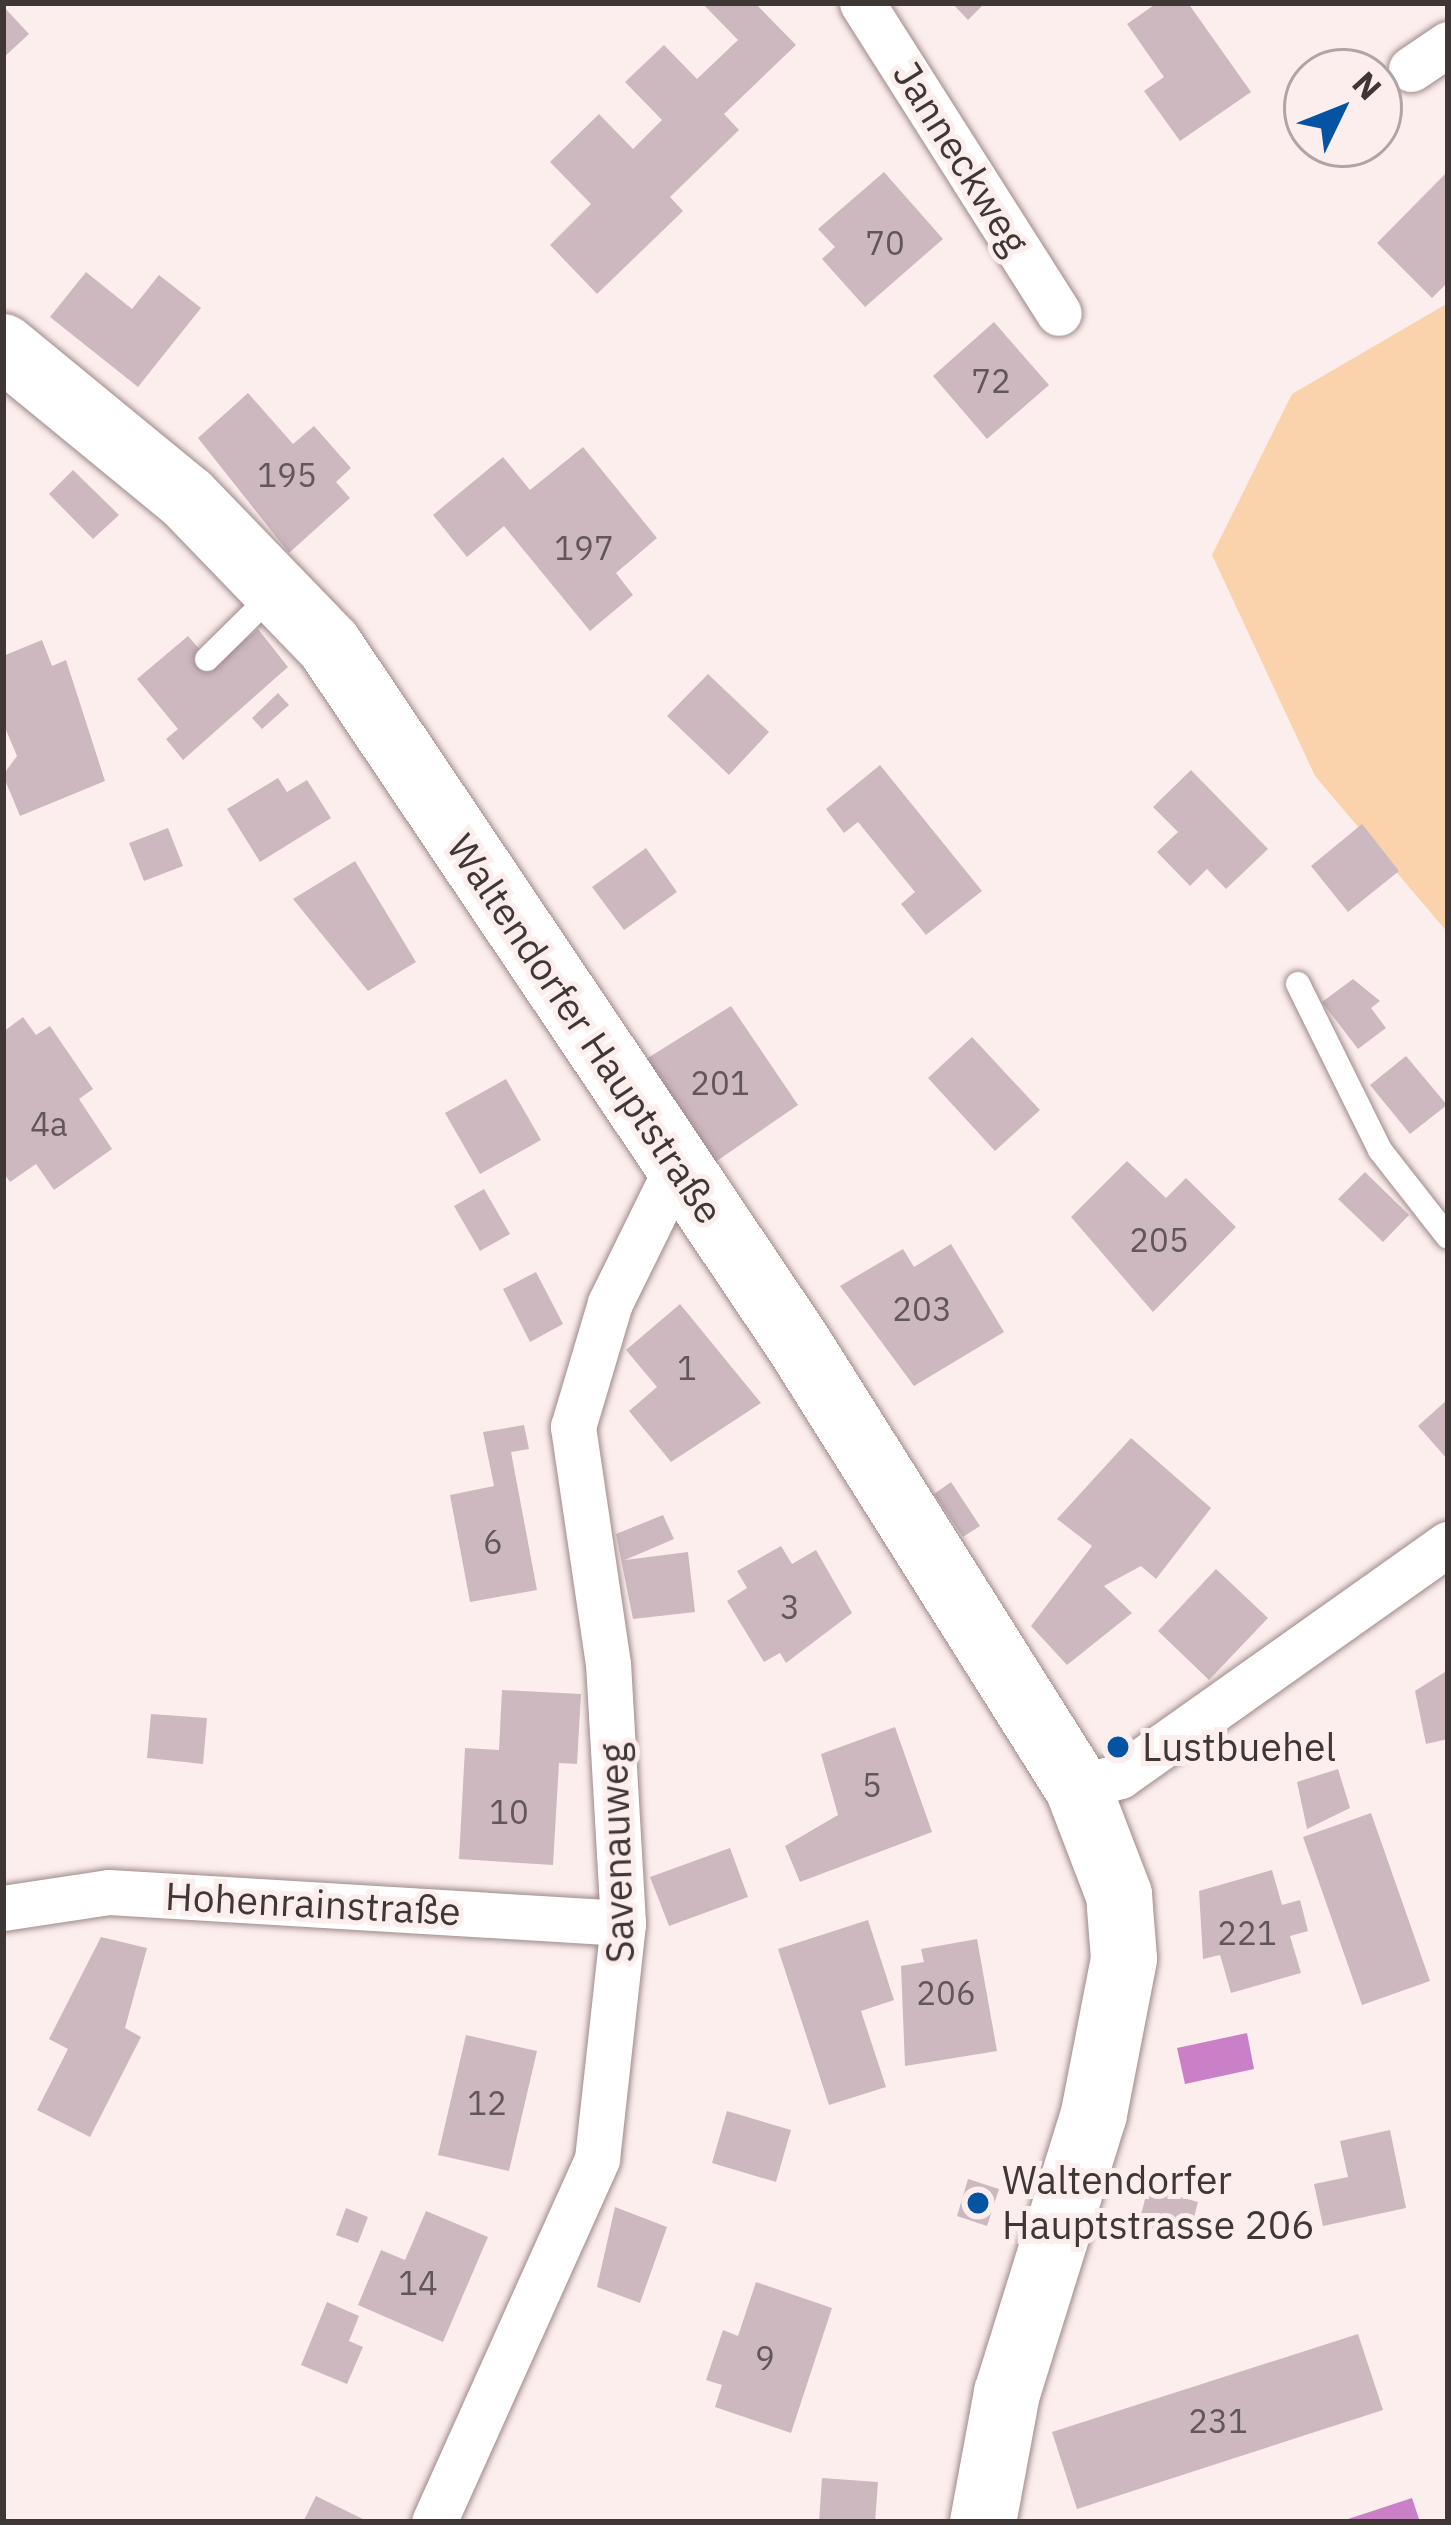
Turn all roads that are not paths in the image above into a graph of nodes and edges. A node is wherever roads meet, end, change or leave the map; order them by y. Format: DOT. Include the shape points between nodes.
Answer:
graph roads {
  1 [pos="862,3"];
  2 [pos="1448,44"];
  3 [pos="1411,69"];
  4 [pos="1059,313"];
  5 [pos="3,347"];
  6 [pos="278,589"];
  7 [pos="207,659"];
  8 [pos="1298,984"];
  9 [pos="675,1171"];
  10 [pos="1448,1237"];
  11 [pos="1448,1544"];
  12 [pos="1078,1788"];
  13 [pos="3,1908"];
  14 [pos="623,1923"];
  15 [pos="434,2522"];
  16 [pos="982,2522"];
  1 -- 4 [label="street, Janneckweg"];
  2 -- 3 [label="street"];
  5 -- 6 [label="main road, Waltendorfer Hauptstraße" via="187,498"];
  6 -- 7 [label="lane"];
  6 -- 9 [label="main road, Waltendorfer Hauptstraße" via="388,728"];
  8 -- 10 [label="lane" via="1380,1150"];
  9 -- 12 [label="main road, Waltendorfer Hauptstraße" via="883,1473"];
  9 -- 14 [label="street, Savenauweg" via="610,1303 573,1427 608,1664"];
  11 -- 12 [label="street" via="1120,1776"];
  12 -- 16 [label="main road, Waltendorfer Hauptstraße" via="1119,1895 1124,1959 1094,2114 1007,2393"];
  13 -- 14 [label="street, Hohenrainstraße" via="109,1892"];
  14 -- 15 [label="street, Savenauweg" via="597,2159"];
}
